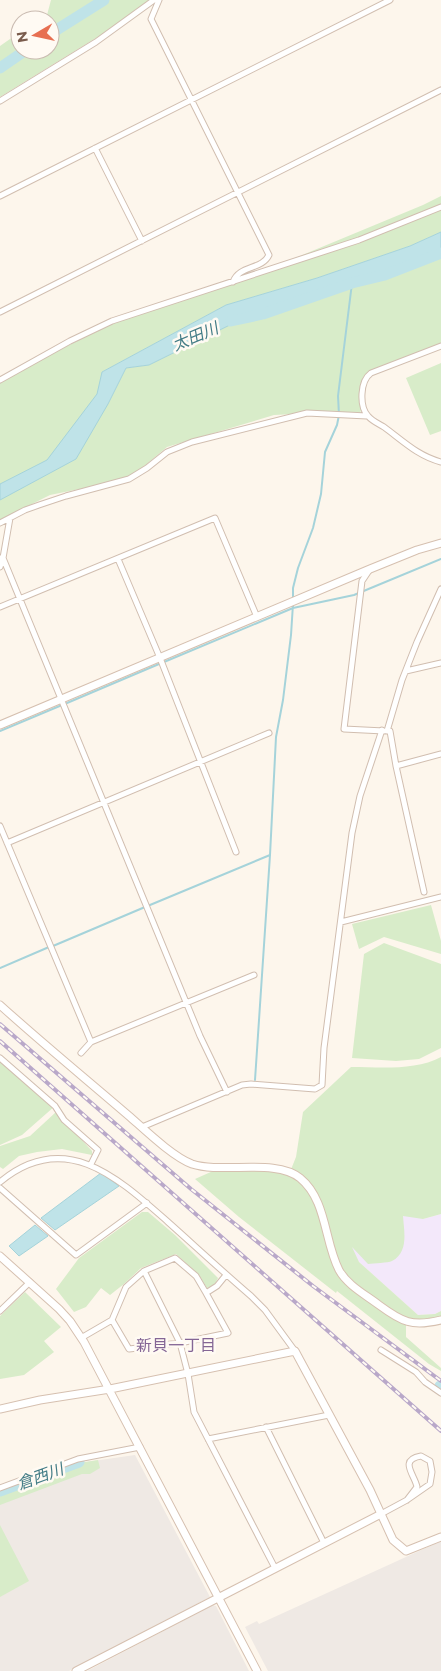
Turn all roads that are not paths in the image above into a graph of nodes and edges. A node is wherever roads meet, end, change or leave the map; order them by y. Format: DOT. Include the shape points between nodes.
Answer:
graph roads {
  1 [pos="154,0"];
  2 [pos="159,0"];
  3 [pos="390,0"];
  4 [pos="441,90"];
  5 [pos="192,100"];
  6 [pos="0,101"];
  7 [pos="95,148"];
  8 [pos="237,193"];
  9 [pos="0,196"];
  10 [pos="441,207"];
  11 [pos="142,241"];
  12 [pos="233,282"];
  13 [pos="0,312"];
  14 [pos="441,346"];
  15 [pos="0,380"];
  16 [pos="367,416"];
  17 [pos="441,462"];
  18 [pos="10,518"];
  19 [pos="0,523"];
  20 [pos="441,543"];
  21 [pos="2,558"];
  22 [pos="118,559"];
  23 [pos="0,567"];
  24 [pos="370,569"];
  25 [pos="441,589"];
  26 [pos="20,599"];
  27 [pos="0,607"];
  28 [pos="257,617"];
  29 [pos="160,658"];
  30 [pos="441,663"];
  31 [pos="406,671"];
  32 [pos="61,699"];
  33 [pos="0,724"];
  34 [pos="384,731"];
  35 [pos="269,733"];
  36 [pos="441,754"];
  37 [pos="201,762"];
  38 [pos="396,766"];
  39 [pos="104,802"];
  40 [pos="0,826"];
  41 [pos="7,843"];
  42 [pos="236,852"];
  43 [pos="424,892"];
  44 [pos="441,897"];
  45 [pos="341,922"];
  46 [pos="254,975"];
  47 [pos="0,1004"];
  48 [pos="187,1004"];
  49 [pos="91,1042"];
  50 [pos="81,1053"];
  51 [pos="0,1058"];
  52 [pos="227,1092"];
  53 [pos="142,1128"];
  54 [pos="91,1164"];
  55 [pos="0,1182"];
  56 [pos="0,1188"];
  57 [pos="147,1203"];
  58 [pos="0,1256"];
  59 [pos="144,1271"];
  60 [pos="226,1275"];
  61 [pos="30,1282"];
  62 [pos="206,1293"];
  63 [pos="0,1310"];
  64 [pos="112,1320"];
  65 [pos="441,1320"];
  66 [pos="81,1338"];
  67 [pos="180,1343"];
  68 [pos="381,1350"];
  69 [pos="295,1351"];
  70 [pos="188,1374"];
  71 [pos="110,1389"];
  72 [pos="441,1393"];
  73 [pos="0,1409"];
  74 [pos="329,1415"];
  75 [pos="266,1426"];
  76 [pos="208,1439"];
  77 [pos="140,1447"];
  78 [pos="0,1488"];
  79 [pos="407,1500"];
  80 [pos="381,1514"];
  81 [pos="441,1537"];
  82 [pos="324,1543"];
  83 [pos="275,1568"];
  84 [pos="219,1597"];
  85 [pos="76,1671"];
  86 [pos="257,1671"];
  1 -- 6 [label="street" via="96,42"];
  2 -- 5 [label="street" via="151,19"];
  3 -- 5 [label="street"];
  4 -- 8 [label="street"];
  5 -- 7 [label="street"];
  5 -- 8 [label="street"];
  7 -- 9 [label="street"];
  7 -- 11 [label="street"];
  8 -- 11 [label="street"];
  8 -- 12 [label="street" via="269,255 261,263 245,269"];
  10 -- 12 [label="street" via="359,240"];
  11 -- 13 [label="street"];
  12 -- 15 [label="street" via="112,321"];
  14 -- 16 [label="street" via="366,376 361,395"];
  16 -- 17 [label="street" via="424,457"];
  16 -- 18 [label="street" via="307,413 192,442 167,452 129,479 66,496"];
  18 -- 19 [label="street"];
  18 -- 21 [label="street"];
  20 -- 24 [label="street"];
  21 -- 23 [label="street"];
  21 -- 26 [label="street"];
  22 -- 26 [label="street"];
  22 -- 28 [label="street" via="215,518"];
  22 -- 29 [label="street"];
  24 -- 28 [label="street"];
  24 -- 34 [label="street" via="362,582 344,728"];
  25 -- 31 [label="street"];
  26 -- 27 [label="street"];
  26 -- 32 [label="street"];
  28 -- 29 [label="street"];
  29 -- 32 [label="street"];
  29 -- 37 [label="street"];
  30 -- 31 [label="street"];
  31 -- 34 [label="street"];
  32 -- 33 [label="street"];
  32 -- 39 [label="street"];
  34 -- 38 [label="street" via="390,731"];
  34 -- 45 [label="street" via="358,805"];
  35 -- 37 [label="street"];
  36 -- 38 [label="street"];
  37 -- 39 [label="street"];
  37 -- 42 [label="street"];
  38 -- 43 [label="street"];
  39 -- 41 [label="street"];
  39 -- 48 [label="street"];
  40 -- 41 [label="street"];
  41 -- 49 [label="street"];
  44 -- 45 [label="street"];
  45 -- 52 [label="street" via="322,1085 316,1089 251,1084"];
  46 -- 48 [label="street"];
  47 -- 53 [label="street"];
  48 -- 49 [label="street"];
  48 -- 52 [label="street"];
  49 -- 50 [label="street"];
  51 -- 54 [label="street" via="55,1106 64,1120 98,1150"];
  52 -- 53 [label="street"];
  53 -- 65 [label="street" via="192,1164 277,1169 299,1176 313,1191 319,1204 339,1271 345,1280 406,1322 418,1324"];
  54 -- 55 [label="street" via="58,1158 34,1161"];
  54 -- 57 [label="street"];
  56 -- 57 [label="street" via="76,1255"];
  57 -- 60 [label="street"];
  58 -- 61 [label="street"];
  59 -- 62 [label="street" via="175,1258 196,1276"];
  59 -- 64 [label="street" via="126,1287"];
  59 -- 67 [label="street"];
  60 -- 62 [label="street"];
  60 -- 69 [label="street" via="265,1310"];
  61 -- 63 [label="street"];
  61 -- 66 [label="street" via="59,1309"];
  62 -- 67 [label="street" via="228,1333"];
  64 -- 66 [label="street"];
  64 -- 67 [label="street" via="128,1350"];
  66 -- 71 [label="street"];
  67 -- 70 [label="street"];
  68 -- 72 [label="street" via="416,1372"];
  69 -- 70 [label="street"];
  69 -- 74 [label="street"];
  70 -- 71 [label="street"];
  70 -- 76 [label="street" via="194,1412"];
  71 -- 73 [label="street"];
  71 -- 77 [label="street"];
  74 -- 75 [label="street"];
  74 -- 80 [label="street"];
  75 -- 76 [label="street"];
  75 -- 82 [label="street"];
  76 -- 83 [label="street"];
  77 -- 78 [label="street" via="78,1459"];
  77 -- 84 [label="street"];
  79 -- 79 [label="street" via="417,1487 409,1466 413,1458 422,1456 430,1461 430,1484"];
  79 -- 80 [label="street"];
  80 -- 81 [label="street" via="393,1540 406,1552"];
  80 -- 82 [label="street"];
  82 -- 83 [label="street"];
  83 -- 84 [label="street"];
  84 -- 85 [label="street"];
  84 -- 86 [label="street"];
}
